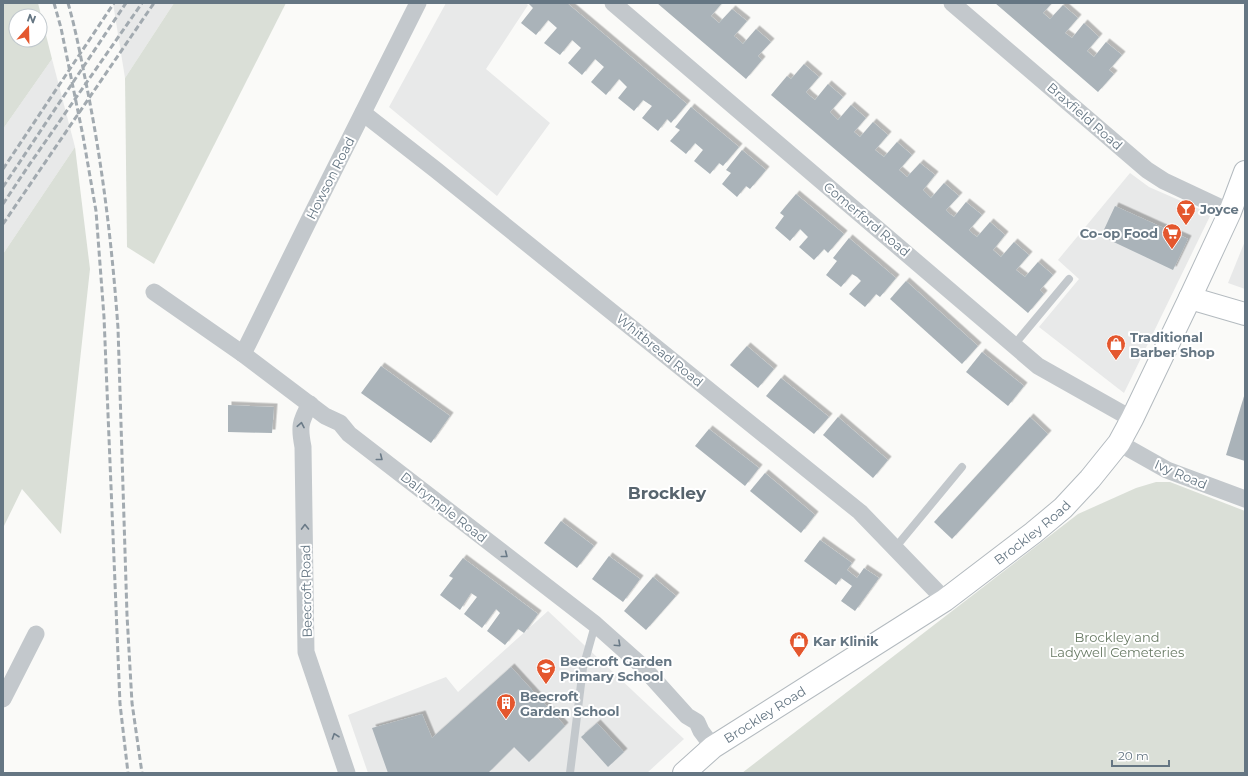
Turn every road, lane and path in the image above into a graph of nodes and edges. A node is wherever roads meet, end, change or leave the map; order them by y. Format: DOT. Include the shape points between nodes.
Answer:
graph roads {
  1 [pos="418,3"];
  2 [pos="613,3"];
  3 [pos="952,3"];
  4 [pos="363,112"];
  5 [pos="1245,172"];
  6 [pos="1230,212"];
  7 [pos="1069,280"];
  8 [pos="154,292"];
  9 [pos="1190,298"];
  10 [pos="1245,314"];
  11 [pos="1014,345"];
  12 [pos="243,354"];
  13 [pos="310,404"];
  14 [pos="1132,419"];
  15 [pos="1119,443"];
  16 [pos="962,467"];
  17 [pos="1245,499"];
  18 [pos="895,548"];
  19 [pos="945,600"];
  20 [pos="595,624"];
  21 [pos="36,634"];
  22 [pos="3,699"];
  23 [pos="713,747"];
  24 [pos="347,773"];
  25 [pos="570,773"];
  26 [pos="684,773"];
  1 -- 4 [label="street, Howson Road"];
  2 -- 11 [label="street, Comerford Road"];
  3 -- 6 [label="street, Braxfield Road" via="1147,170 1164,181"];
  4 -- 12 [label="street, Howson Road"];
  4 -- 18 [label="street, Whitbread Road" via="860,512"];
  5 -- 6 [label="main road, Brockley Road"];
  6 -- 9 [label="main road, Brockley Road"];
  7 -- 11 [label="lane"];
  8 -- 12 [label="street, Dalrymple Road"];
  9 -- 10 [label="main road"];
  9 -- 14 [label="main road, Brockley Road"];
  11 -- 14 [label="street, Comerford Road" via="1038,366"];
  12 -- 13 [label="street, Dalrymple Road"];
  13 -- 20 [label="street, Dalrymple Road, one-way" via="325,416 340,423 349,434"];
  24 -- 13 [label="street, Beecroft Road, one-way" via="306,652 304,447 300,431"];
  14 -- 15 [label="main road, Brockley Road"];
  15 -- 17 [label="street, Ivy Road" via="1167,470"];
  15 -- 19 [label="main road, Brockley Road" via="1063,508"];
  16 -- 18 [label="lane"];
  18 -- 19 [label="street, Whitbread Road"];
  19 -- 23 [label="main road, Brockley Road"];
  20 -- 23 [label="street, Dalrymple Road, one-way" via="641,665 687,716 696,722"];
  20 -- 25 [label="lane" via="583,668"];
  21 -- 22 [label="street"];
  23 -- 26 [label="main road, Brockley Road"];
}
